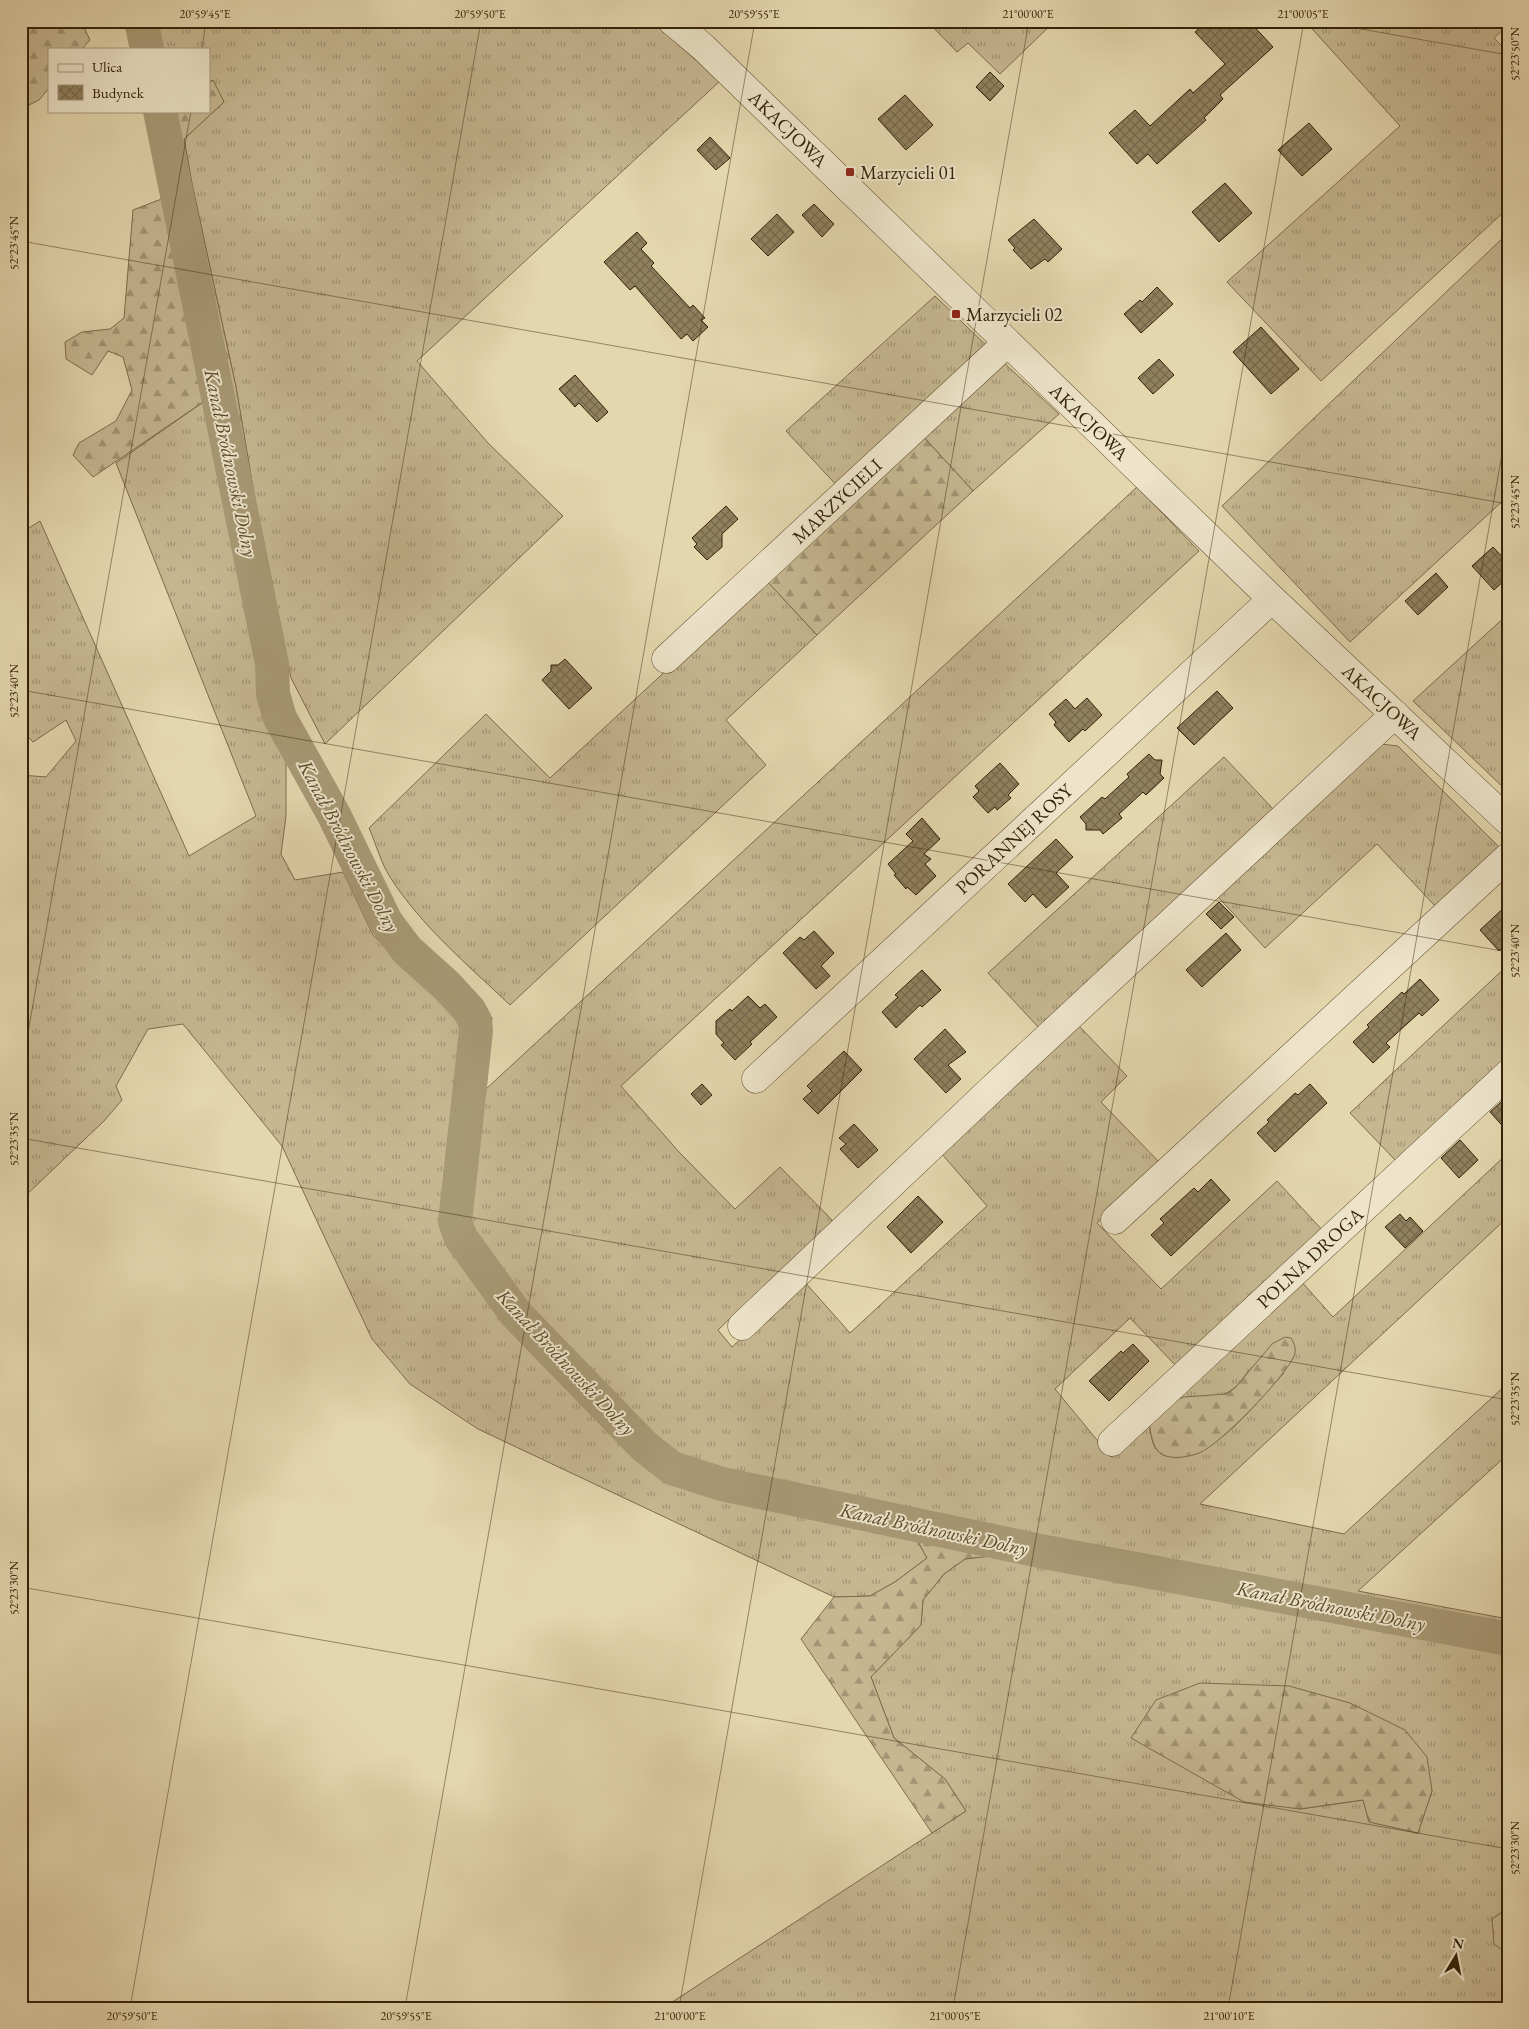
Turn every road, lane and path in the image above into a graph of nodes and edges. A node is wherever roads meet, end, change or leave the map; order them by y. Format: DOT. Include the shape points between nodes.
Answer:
graph roads {
  1 [pos="672,21"];
  2 [pos="1008,343"];
  3 [pos="1272,599"];
  4 [pos="666,659"];
  5 [pos="1395,714"];
  6 [pos="1508,821"];
  7 [pos="1508,857"];
  8 [pos="1508,1074"];
  9 [pos="756,1080"];
  10 [pos="1115,1220"];
  11 [pos="742,1326"];
  12 [pos="1112,1442"];
  1 -- 2 [label="street, AKACJOWA" via="703,47"];
  2 -- 3 [label="street, AKACJOWA"];
  2 -- 4 [label="street, MARZYCIELI"];
  3 -- 5 [label="street, AKACJOWA"];
  3 -- 9 [label="street, PORANNEJ ROSY"];
  5 -- 6 [label="street, AKACJOWA"];
  5 -- 11 [label="street"];
  7 -- 10 [label="street"];
  8 -- 12 [label="street, POLNA DROGA"];
}
